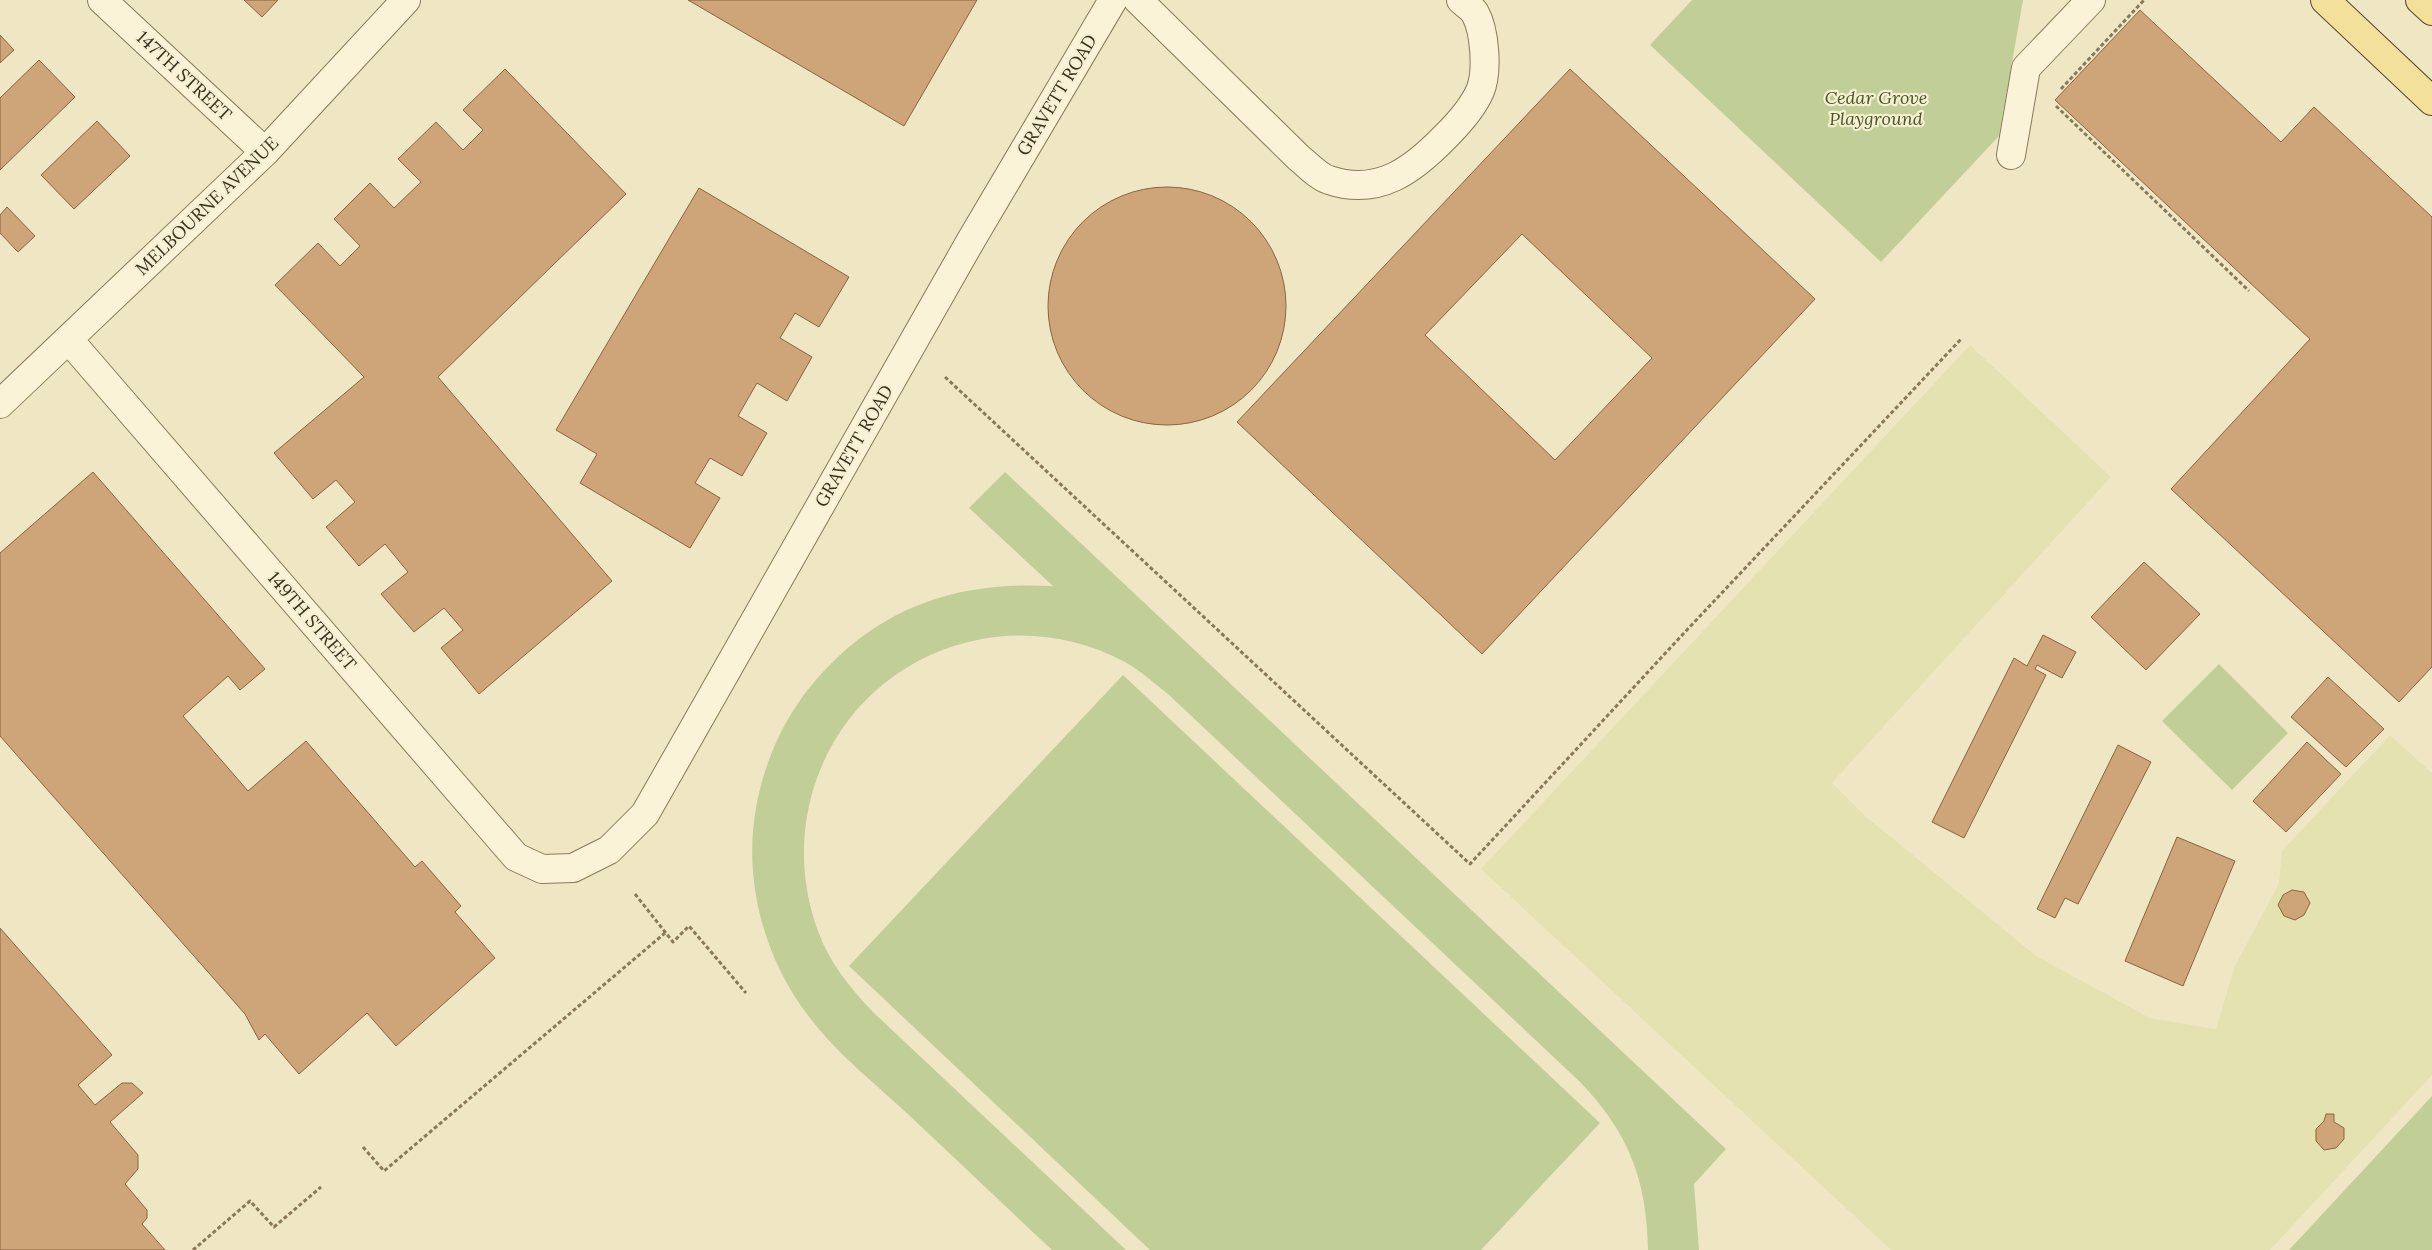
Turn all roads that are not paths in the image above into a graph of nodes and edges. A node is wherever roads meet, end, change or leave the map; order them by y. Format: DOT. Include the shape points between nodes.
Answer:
graph roads {
  1 [pos="102,0"];
  2 [pos="406,0"];
  3 [pos="1113,0"];
  4 [pos="1138,0"];
  5 [pos="1461,0"];
  6 [pos="2091,0"];
  7 [pos="2325,0"];
  8 [pos="2420,0"];
  9 [pos="2432,11"];
  10 [pos="2432,101"];
  11 [pos="265,152"];
  12 [pos="2011,155"];
  13 [pos="69,340"];
  14 [pos="0,404"];
  15 [pos="572,868"];
  1 -- 11 [label="street, 147TH STREET"];
  2 -- 11 [label="street, MELBOURNE AVENUE"];
  3 -- 15 [label="street, GRAVETT ROAD" via="970,242 645,814 609,850"];
  4 -- 5 [label="street" via="1299,158 1328,180 1349,185 1372,184 1400,176 1421,162 1457,124 1480,91 1486,56 1474,13"];
  6 -- 12 [label="street" via="2026,68"];
  7 -- 10 [label="main road"];
  8 -- 9 [label="main road"];
  11 -- 13 [label="street, MELBOURNE AVENUE"];
  13 -- 14 [label="street, MELBOURNE AVENUE"];
  13 -- 15 [label="street, 149TH STREET" via="516,857 542,869"];
}
